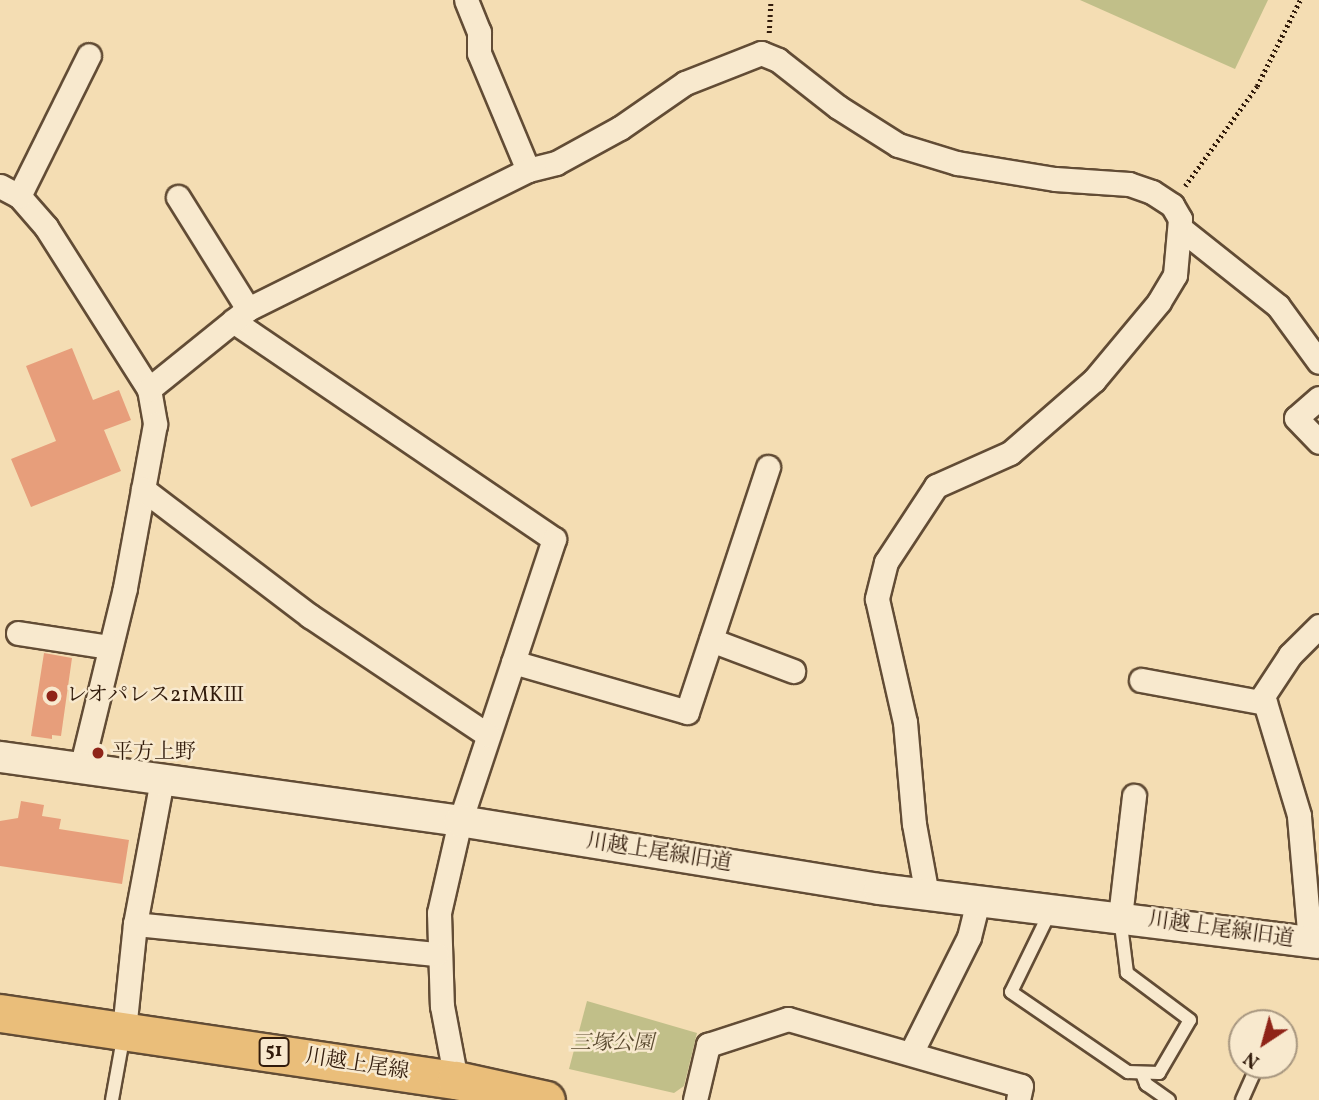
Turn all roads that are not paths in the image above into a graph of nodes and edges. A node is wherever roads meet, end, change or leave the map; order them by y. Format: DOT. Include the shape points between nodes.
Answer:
graph roads {
  1 [pos="466,0"];
  2 [pos="89,55"];
  3 [pos="528,170"];
  4 [pos="10,191"];
  5 [pos="178,197"];
  6 [pos="1180,228"];
  7 [pos="240,315"];
  8 [pos="1319,362"];
  9 [pos="149,389"];
  10 [pos="1319,398"];
  11 [pos="1319,442"];
  12 [pos="768,467"];
  13 [pos="143,489"];
  14 [pos="1319,626"];
  15 [pos="18,633"];
  16 [pos="711,640"];
  17 [pos="110,647"];
  18 [pos="513,662"];
  19 [pos="793,671"];
  20 [pos="1141,680"];
  21 [pos="1265,704"];
  22 [pos="488,735"];
  23 [pos="0,757"];
  24 [pos="81,768"];
  25 [pos="162,780"];
  26 [pos="1134,796"];
  27 [pos="460,821"];
  28 [pos="928,894"];
  29 [pos="978,901"];
  30 [pos="1052,909"];
  31 [pos="1120,917"];
  32 [pos="135,923"];
  33 [pos="1315,942"];
  34 [pos="437,954"];
  35 [pos="0,1013"];
  36 [pos="124,1030"];
  37 [pos="912,1051"];
  38 [pos="1143,1076"];
  39 [pos="1251,1079"];
  40 [pos="470,1088"];
  41 [pos="112,1100"];
  42 [pos="547,1100"];
  43 [pos="695,1100"];
  44 [pos="1018,1100"];
  45 [pos="1169,1100"];
  46 [pos="1242,1100"];
  1 -- 3 [label="street" via="479,32 478,53"];
  2 -- 4 [label="street"];
  3 -- 6 [label="street" via="566,157 685,83 761,53 778,60 838,107 898,145 957,163 1055,179 1129,184 1172,205"];
  3 -- 7 [label="street"];
  4 -- 9 [label="street" via="46,227"];
  5 -- 7 [label="street"];
  6 -- 8 [label="street" via="1278,306"];
  6 -- 28 [label="street" via="1175,275 1159,302 1094,380 1010,453 936,486 886,562 877,599 905,722 914,824"];
  7 -- 9 [label="street"];
  7 -- 18 [label="street" via="554,539"];
  9 -- 13 [label="street" via="155,424"];
  10 -- 11 [label="street" via="1296,418"];
  12 -- 16 [label="street"];
  13 -- 17 [label="street"];
  13 -- 22 [label="street" via="310,616"];
  14 -- 21 [label="street" via="1290,655 1263,696"];
  15 -- 17 [label="street"];
  16 -- 18 [label="street" via="687,712"];
  16 -- 19 [label="street"];
  17 -- 24 [label="street"];
  18 -- 22 [label="street"];
  20 -- 21 [label="street"];
  21 -- 33 [label="street" via="1299,815"];
  22 -- 27 [label="street"];
  23 -- 24 [label="street, 川越上尾線旧道"];
  24 -- 25 [label="street, 川越上尾線旧道"];
  25 -- 27 [label="street, 川越上尾線旧道"];
  25 -- 32 [label="street"];
  26 -- 31 [label="street"];
  27 -- 28 [label="street, 川越上尾線旧道"];
  27 -- 34 [label="street" via="439,913"];
  28 -- 29 [label="street, 川越上尾線旧道"];
  29 -- 30 [label="street, 川越上尾線旧道"];
  29 -- 37 [label="street" via="969,937"];
  30 -- 31 [label="street, 川越上尾線旧道"];
  30 -- 38 [label="lane" via="1011,992 1128,1072"];
  31 -- 33 [label="street, 川越上尾線旧道"];
  31 -- 38 [label="lane" via="1127,973 1190,1020 1159,1073"];
  32 -- 34 [label="street"];
  32 -- 36 [label="street"];
  34 -- 40 [label="street"];
  35 -- 36 [label="main road, 川越上尾線 / 51"];
  36 -- 40 [label="main road, 川越上尾線 / 51"];
  36 -- 41 [label="lane"];
  37 -- 43 [label="street" via="788,1019 708,1045"];
  37 -- 44 [label="street" via="1021,1086"];
  38 -- 45 [label="lane" via="1146,1084"];
  39 -- 46 [label="lane"];
  40 -- 42 [label="main road, 川越上尾線 / 51"];
}
